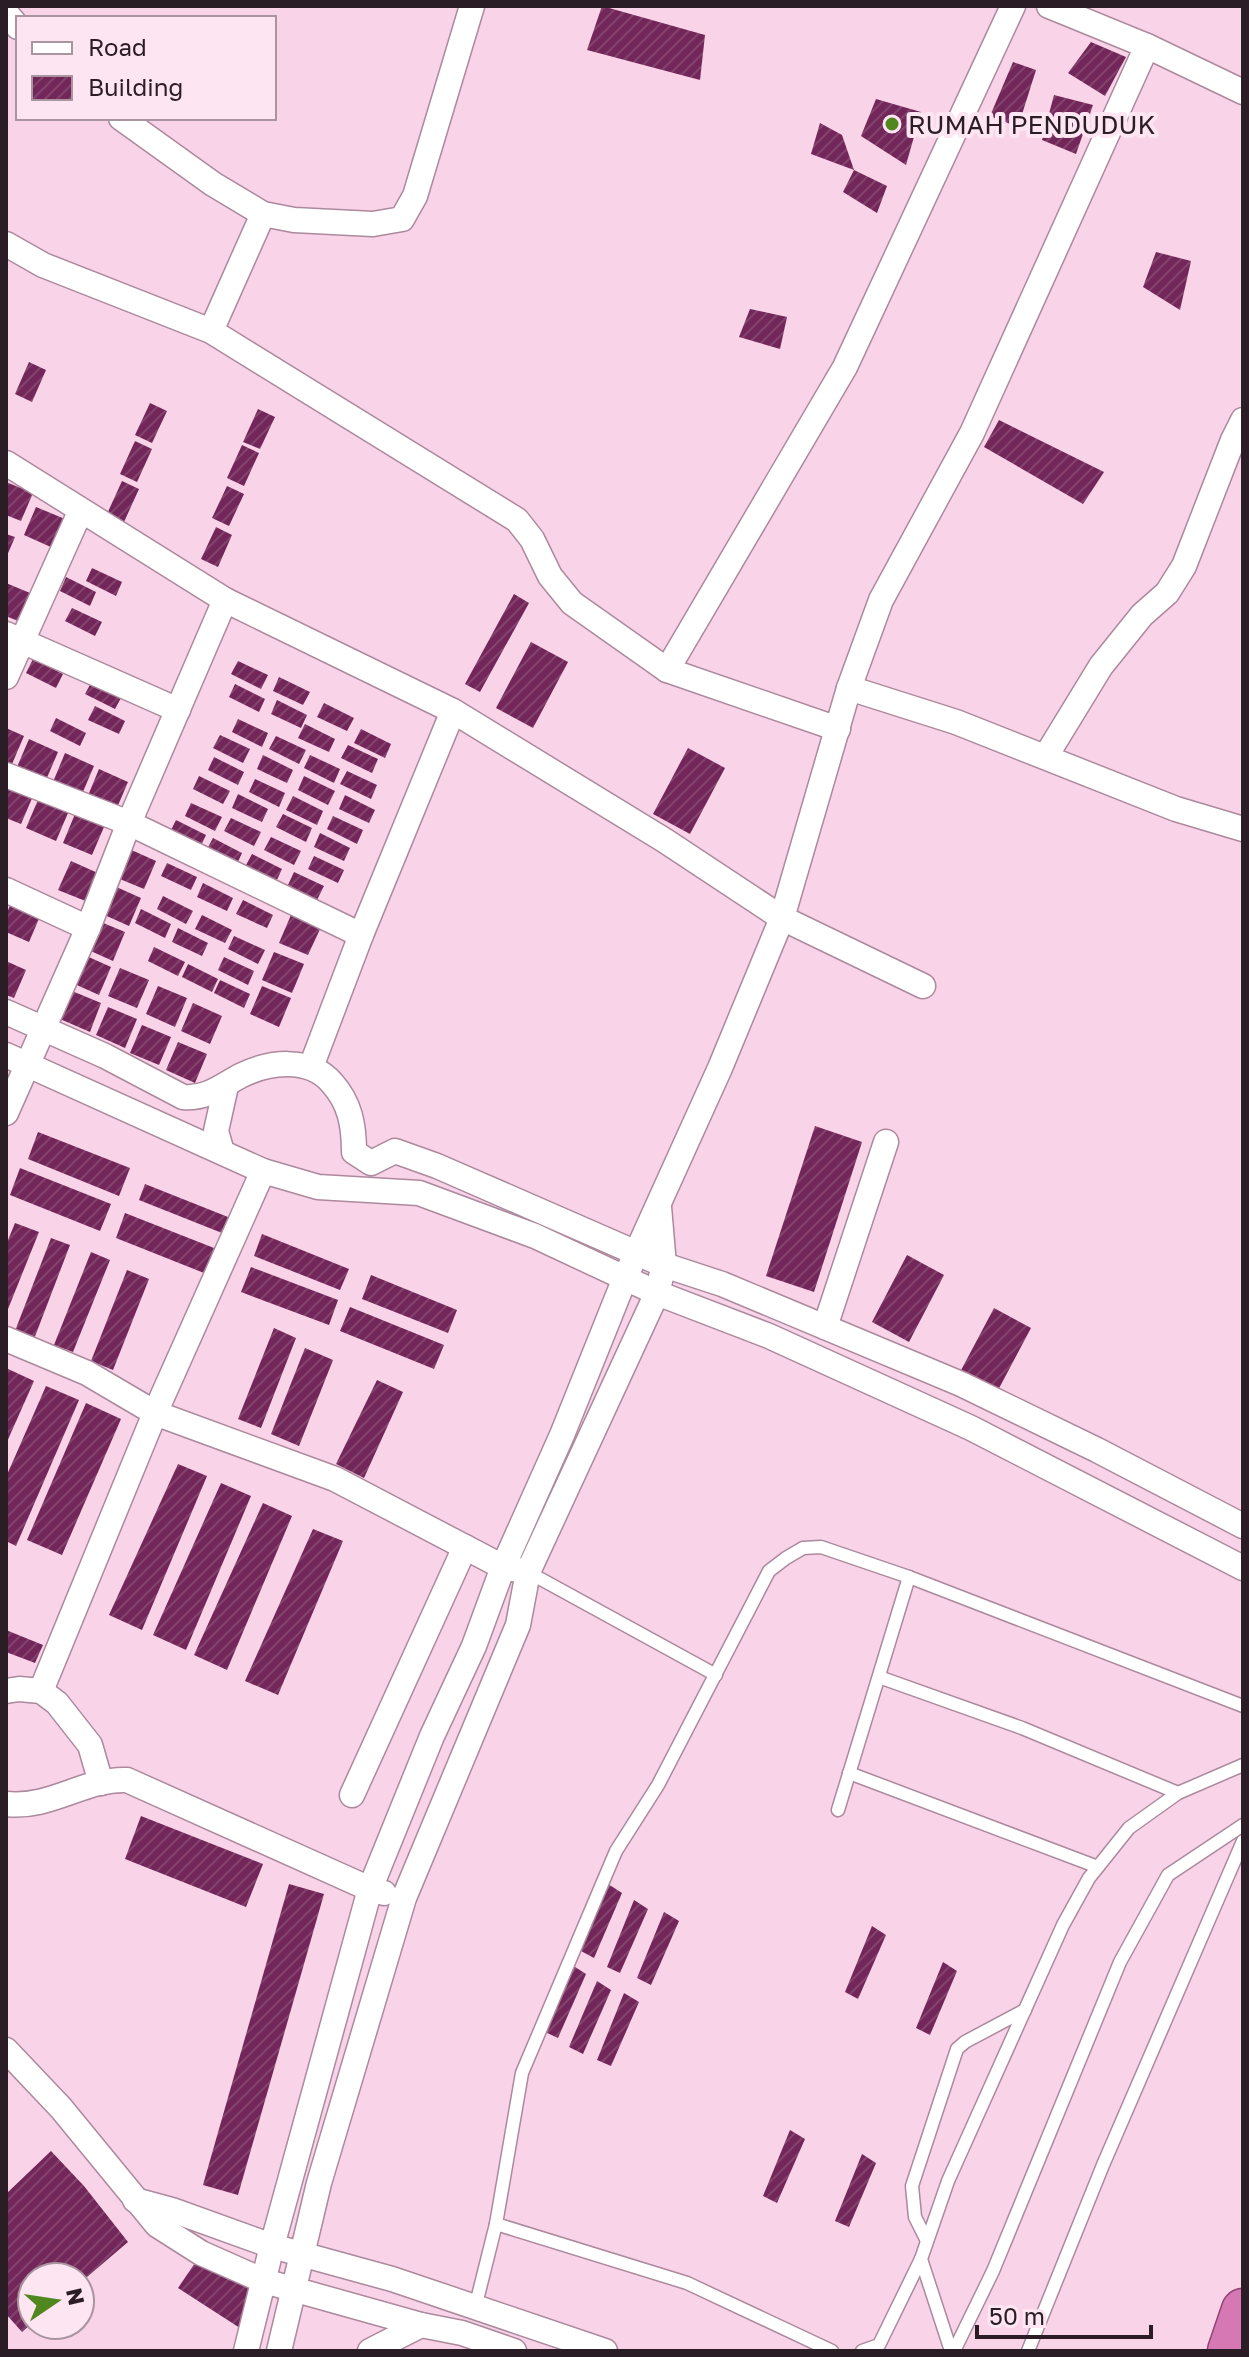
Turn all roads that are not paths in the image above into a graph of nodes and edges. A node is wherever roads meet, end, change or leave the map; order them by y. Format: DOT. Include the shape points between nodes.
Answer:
graph roads {
  1 [pos="472,6"];
  2 [pos="1013,6"];
  3 [pos="1049,6"];
  4 [pos="1147,46"];
  5 [pos="1243,92"];
  6 [pos="124,120"];
  7 [pos="263,214"];
  8 [pos="6,244"];
  9 [pos="211,331"];
  10 [pos="1243,420"];
  11 [pos="6,463"];
  12 [pos="80,512"];
  13 [pos="225,600"];
  14 [pos="14,637"];
  15 [pos="667,670"];
  16 [pos="6,677"];
  17 [pos="849,688"];
  18 [pos="178,710"];
  19 [pos="453,711"];
  20 [pos="838,729"];
  21 [pos="1046,756"];
  22 [pos="6,775"];
  23 [pos="129,823"];
  24 [pos="1243,829"];
  25 [pos="6,890"];
  26 [pos="782,918"];
  27 [pos="88,928"];
  28 [pos="361,935"];
  29 [pos="923,986"];
  30 [pos="6,1012"];
  31 [pos="42,1029"];
  32 [pos="16,1060"];
  33 [pos="311,1067"];
  34 [pos="226,1086"];
  35 [pos="6,1113"];
  36 [pos="886,1142"];
  37 [pos="222,1152"];
  38 [pos="354,1152"];
  39 [pos="263,1171"];
  40 [pos="318,1187"];
  41 [pos="659,1205"];
  42 [pos="638,1254"];
  43 [pos="664,1265"];
  44 [pos="625,1278"];
  45 [pos="657,1293"];
  46 [pos="825,1327"];
  47 [pos="6,1339"];
  48 [pos="155,1413"];
  49 [pos="1127,1466"];
  50 [pos="1111,1500"];
  51 [pos="1243,1526"];
  52 [pos="465,1547"];
  53 [pos="503,1567"];
  54 [pos="1243,1568"];
  55 [pos="528,1572"];
  56 [pos="909,1577"];
  57 [pos="716,1675"];
  58 [pos="879,1677"];
  59 [pos="6,1691"];
  60 [pos="41,1691"];
  61 [pos="1243,1706"];
  62 [pos="1243,1765"];
  63 [pos="849,1773"];
  64 [pos="101,1783"];
  65 [pos="1178,1793"];
  66 [pos="352,1795"];
  67 [pos="6,1804"];
  68 [pos="838,1810"];
  69 [pos="1243,1825"];
  70 [pos="1243,1841"];
  71 [pos="1098,1867"];
  72 [pos="370,1889"];
  73 [pos="404,1898"];
  74 [pos="1025,2010"];
  75 [pos="6,2050"];
  76 [pos="135,2200"];
  77 [pos="496,2224"];
  78 [pos="927,2241"];
  79 [pos="272,2246"];
  80 [pos="301,2253"];
  81 [pos="921,2259"];
  82 [pos="264,2281"];
  83 [pos="294,2289"];
  84 [pos="475,2308"];
  85 [pos="1243,2310"];
  86 [pos="421,2325"];
  87 [pos="462,2333"];
  88 [pos="879,2348"];
  89 [pos="246,2351"];
  90 [pos="279,2351"];
  91 [pos="370,2351"];
  92 [pos="514,2351"];
  93 [pos="605,2351"];
  94 [pos="832,2351"];
  95 [pos="862,2351"];
  96 [pos="952,2351"];
  97 [pos="1028,2351"];
  98 [pos="1229,2351"];
  1 -- 7 [label="street" via="415,196 402,219 373,224"];
  2 -- 15 [label="street" via="845,367"];
  3 -- 4 [label="street"];
  4 -- 5 [label="street"];
  4 -- 17 [label="street" via="972,433 881,600"];
  6 -- 7 [label="street"];
  7 -- 9 [label="street"];
  8 -- 9 [label="street" via="43,265"];
  9 -- 15 [label="street" via="517,520 572,603"];
  10 -- 21 [label="street" via="1184,566 1167,593 1101,666"];
  11 -- 12 [label="street"];
  12 -- 13 [label="street"];
  12 -- 14 [label="street"];
  13 -- 18 [label="street"];
  13 -- 19 [label="street"];
  14 -- 16 [label="street"];
  14 -- 18 [label="street"];
  15 -- 20 [label="street"];
  17 -- 20 [label="street"];
  17 -- 21 [label="street"];
  18 -- 23 [label="street"];
  19 -- 26 [label="street"];
  19 -- 28 [label="street"];
  20 -- 26 [label="street"];
  21 -- 24 [label="street" via="1176,809"];
  22 -- 23 [label="street"];
  23 -- 27 [label="street"];
  23 -- 28 [label="street"];
  25 -- 27 [label="street"];
  26 -- 29 [label="street"];
  26 -- 41 [label="street"];
  27 -- 31 [label="street"];
  28 -- 33 [label="street"];
  30 -- 31 [label="street"];
  31 -- 32 [label="street"];
  31 -- 34 [label="street" via="183,1097 196,1098"];
  32 -- 35 [label="street"];
  32 -- 37 [label="street"];
  33 -- 34 [label="street" via="273,1065"];
  33 -- 38 [label="street" via="328,1078 347,1105"];
  34 -- 37 [label="street" via="216,1131"];
  36 -- 46 [label="street"];
  37 -- 39 [label="street"];
  38 -- 40 [label="street"];
  38 -- 42 [label="street" via="371,1163 395,1151 437,1166"];
  39 -- 40 [label="street"];
  39 -- 48 [label="street"];
  40 -- 44 [label="street" via="419,1193 535,1236"];
  41 -- 42 [label="street"];
  41 -- 43 [label="street"];
  42 -- 43 [label="street"];
  42 -- 44 [label="street"];
  43 -- 45 [label="street"];
  43 -- 46 [label="street"];
  44 -- 45 [label="street"];
  44 -- 53 [label="street"];
  45 -- 50 [label="street" via="769,1336 971,1428"];
  45 -- 55 [label="street"];
  46 -- 49 [label="street" via="961,1384"];
  47 -- 48 [label="street" via="87,1373"];
  48 -- 52 [label="street" via="335,1479"];
  48 -- 60 [label="street"];
  49 -- 50 [label="street"];
  49 -- 51 [label="street"];
  50 -- 54 [label="street"];
  52 -- 53 [label="street"];
  52 -- 66 [label="street"];
  53 -- 55 [label="street"];
  53 -- 72 [label="street"];
  55 -- 57 [label="lane"];
  55 -- 73 [label="street" via="518,1625"];
  56 -- 57 [label="lane" via="821,1547 803,1548 769,1571"];
  56 -- 58 [label="lane"];
  56 -- 61 [label="lane"];
  57 -- 77 [label="lane" via="616,1851 522,2073"];
  58 -- 63 [label="lane"];
  58 -- 65 [label="lane" via="1022,1728"];
  59 -- 60 [label="street"];
  60 -- 64 [label="street" via="90,1745"];
  62 -- 65 [label="lane"];
  63 -- 68 [label="lane"];
  63 -- 71 [label="lane"];
  64 -- 67 [label="street" via="35,1804"];
  64 -- 72 [label="street" via="139,1784"];
  65 -- 71 [label="lane" via="1129,1828"];
  69 -- 96 [label="lane" via="1168,1875 1144,1917 1120,1962 993,2271"];
  70 -- 97 [label="lane"];
  71 -- 74 [label="lane" via="1063,1925"];
  72 -- 73 [label="street"];
  72 -- 79 [label="street"];
  73 -- 80 [label="street"];
  74 -- 78 [label="lane" via="948,2181"];
  74 -- 78 [label="lane" via="957,2049 912,2186 915,2217"];
  75 -- 76 [label="street"];
  76 -- 79 [label="street"];
  76 -- 82 [label="street" via="157,2225 201,2253"];
  77 -- 84 [label="lane"];
  77 -- 94 [label="lane" via="687,2283"];
  78 -- 81 [label="lane"];
  79 -- 80 [label="street"];
  79 -- 82 [label="street"];
  80 -- 83 [label="street"];
  80 -- 84 [label="street"];
  81 -- 88 [label="lane"];
  81 -- 96 [label="lane"];
  82 -- 83 [label="street"];
  82 -- 89 [label="street"];
  83 -- 86 [label="street"];
  83 -- 90 [label="street"];
  84 -- 87 [label="street"];
  84 -- 93 [label="street"];
  85 -- 98 [label="highway"];
  86 -- 87 [label="street"];
  86 -- 91 [label="street"];
  87 -- 92 [label="street"];
  88 -- 95 [label="lane"];
}
